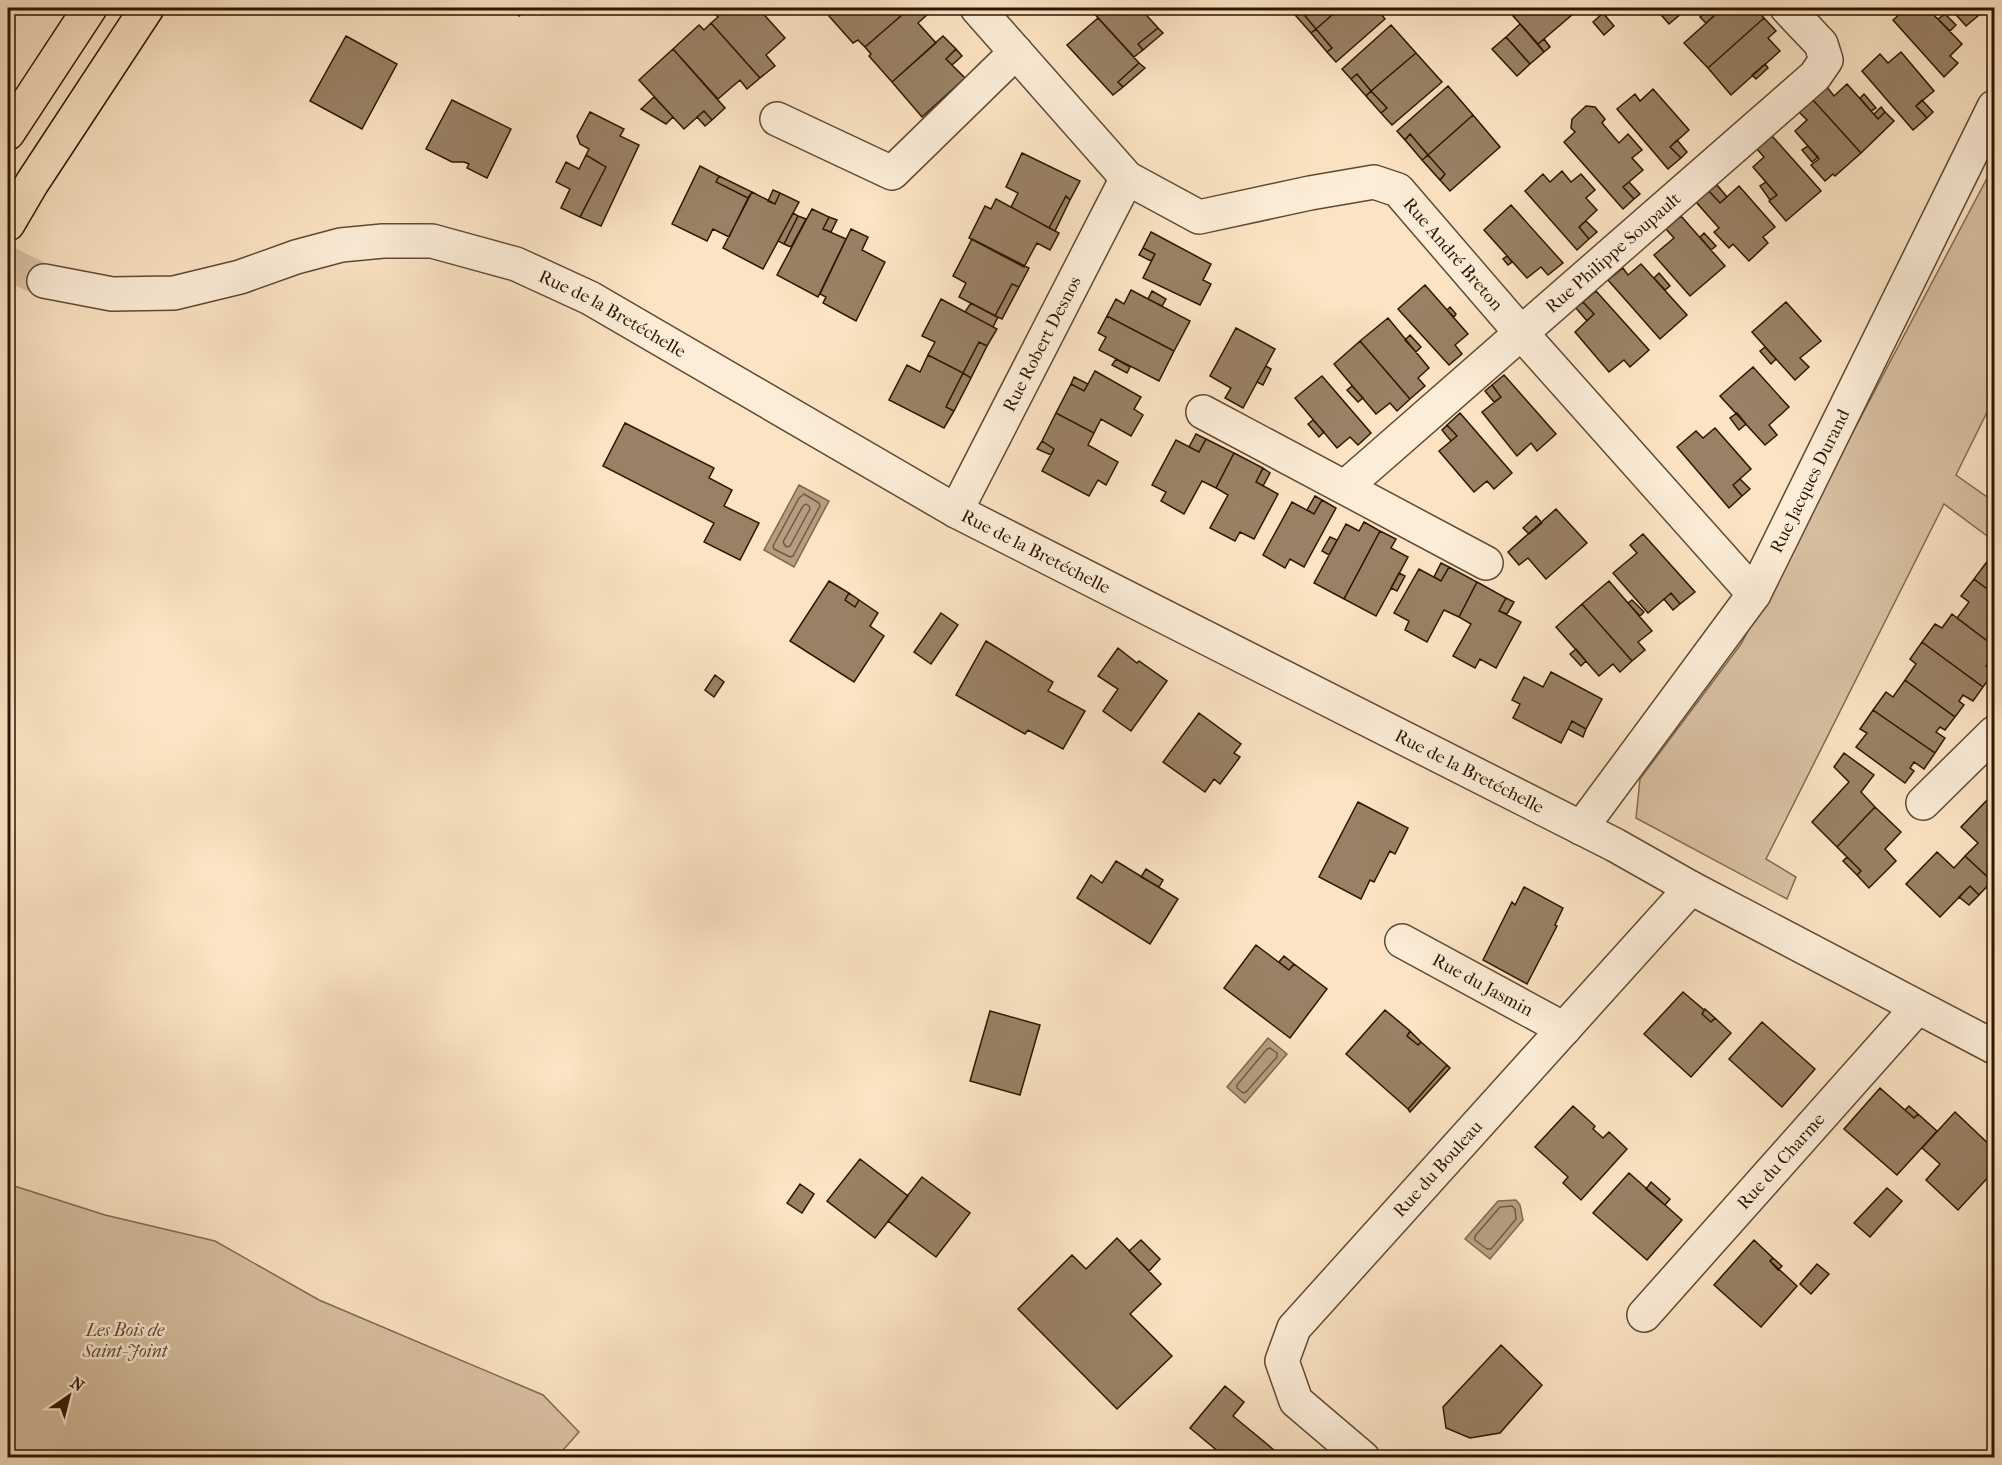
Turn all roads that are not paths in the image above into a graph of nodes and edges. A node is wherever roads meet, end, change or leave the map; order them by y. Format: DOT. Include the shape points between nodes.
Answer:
graph roads {
  1 [pos="90,8"];
  2 [pos="147,8"];
  3 [pos="977,8"];
  4 [pos="1787,8"];
  5 [pos="1016,52"];
  6 [pos="1995,107"];
  7 [pos="777,120"];
  8 [pos="8,133"];
  9 [pos="1127,178"];
  10 [pos="8,224"];
  11 [pos="44,281"];
  12 [pos="1522,334"];
  13 [pos="1203,412"];
  14 [pos="1345,488"];
  15 [pos="956,511"];
  16 [pos="1486,563"];
  17 [pos="1754,594"];
  18 [pos="1995,733"];
  19 [pos="1923,803"];
  20 [pos="1581,828"];
  21 [pos="1691,888"];
  22 [pos="1402,941"];
  23 [pos="1917,1008"];
  24 [pos="1564,1029"];
  25 [pos="1995,1047"];
  26 [pos="1644,1315"];
  27 [pos="1364,1458"];
  1 -- 8 [label="main road"];
  2 -- 10 [label="main road"];
  3 -- 5 [label="street, Rue André Breton"];
  4 -- 12 [label="street, Rue Philippe Soupault" via="1821,44 1826,60 1815,76"];
  5 -- 7 [label="street" via="892,173"];
  5 -- 9 [label="street, Rue André Breton"];
  6 -- 17 [label="street, Rue Jacques Durand"];
  9 -- 12 [label="street, Rue André Breton" via="1199,217 1374,182 1398,190"];
  9 -- 15 [label="street, Rue Robert Desnos"];
  11 -- 15 [label="street, Rue de la Bretéchelle" via="112,294 174,293 341,245 432,241 516,264 590,298"];
  12 -- 14 [label="street, Rue Philippe Soupault"];
  12 -- 17 [label="street, Rue André Breton"];
  13 -- 14 [label="street"];
  14 -- 16 [label="street"];
  15 -- 20 [label="street, Rue de la Bretéchelle"];
  17 -- 20 [label="street, Rue Jacques Durand"];
  18 -- 19 [label="street"];
  20 -- 21 [label="street, Rue de la Bretéchelle"];
  21 -- 23 [label="street, Rue de la Bretéchelle"];
  21 -- 24 [label="street, Rue du Bouleau"];
  22 -- 24 [label="street, Rue du Jasmin"];
  23 -- 25 [label="street, Rue de la Bretéchelle"];
  23 -- 26 [label="street, Rue du Charme"];
  24 -- 27 [label="street, Rue du Bouleau" via="1294,1328 1282,1361 1296,1401"];
}
